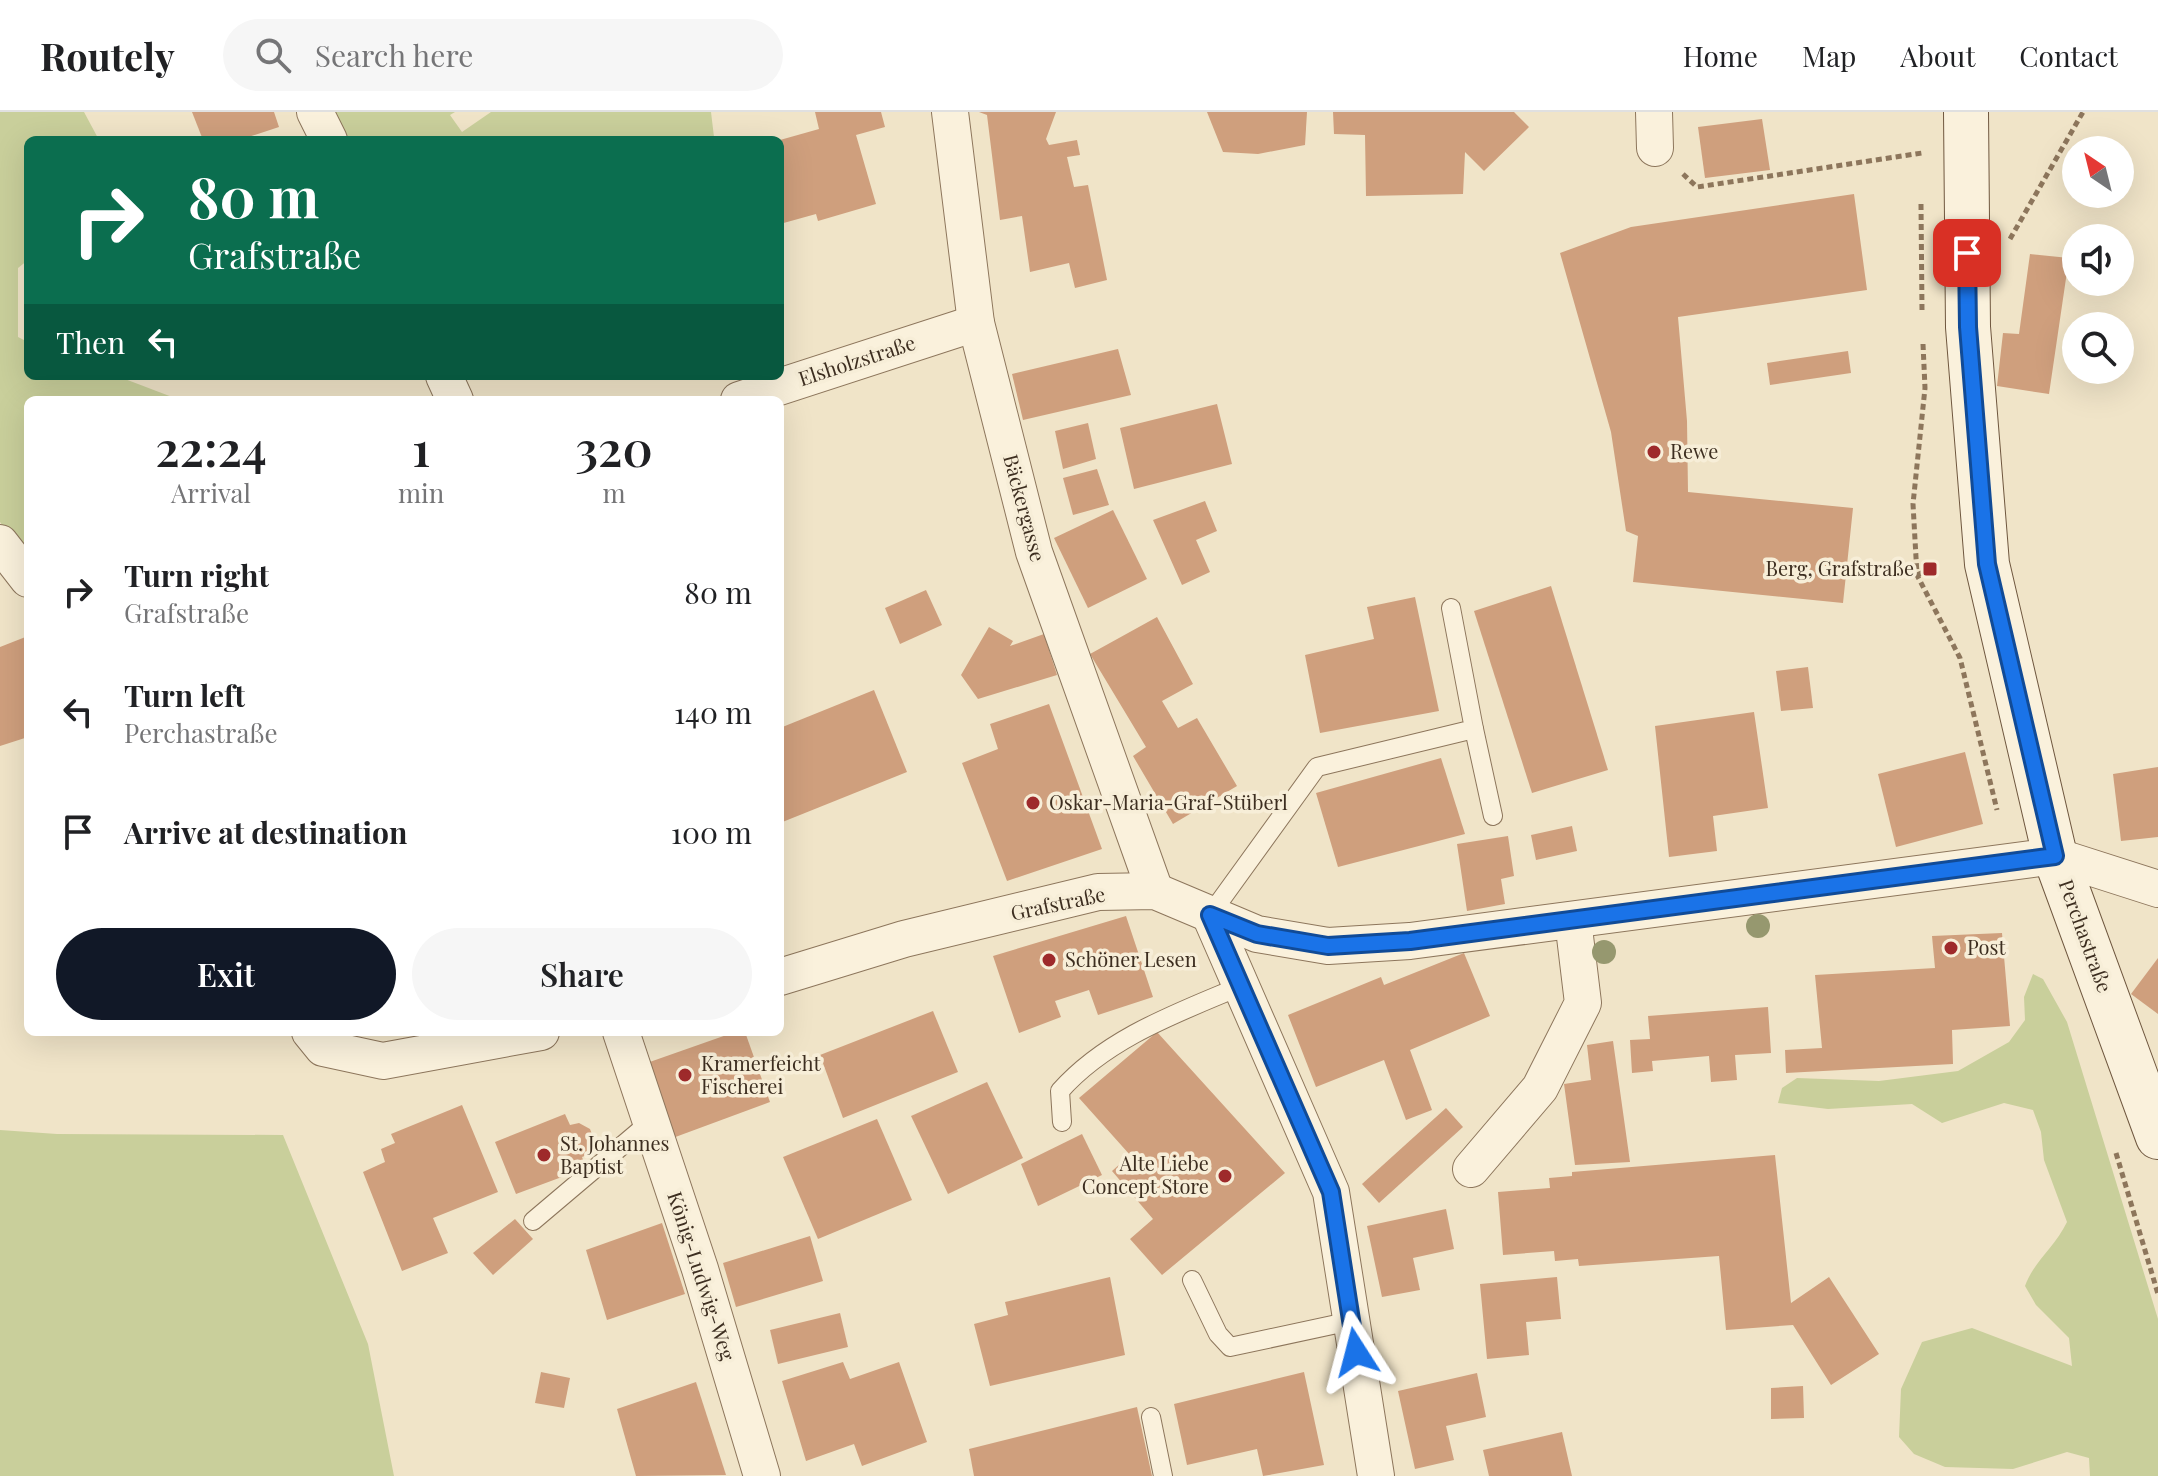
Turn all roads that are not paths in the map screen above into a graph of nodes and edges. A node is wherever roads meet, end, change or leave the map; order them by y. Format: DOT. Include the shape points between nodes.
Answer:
graph roads {
  1 [pos="315,112"];
  2 [pos="950,112"];
  3 [pos="1654,112"];
  4 [pos="1966,112"];
  5 [pos="327,136"];
  6 [pos="1655,148"];
  7 [pos="976,323"];
  8 [pos="751,396"];
  9 [pos="0,543"];
  10 [pos="24,574"];
  11 [pos="1451,608"];
  12 [pos="1474,729"];
  13 [pos="1493,816"];
  14 [pos="2055,856"];
  15 [pos="2158,889"];
  16 [pos="1155,891"];
  17 [pos="1210,915"];
  18 [pos="1573,920"];
  19 [pos="784,976"];
  20 [pos="1241,986"];
  21 [pos="313,1036"];
  22 [pos="519,1036"];
  23 [pos="622,1036"];
  24 [pos="650,1122"];
  25 [pos="1062,1122"];
  26 [pos="2158,1137"];
  27 [pos="1471,1169"];
  28 [pos="533,1221"];
  29 [pos="1192,1280"];
  30 [pos="1351,1321"];
  31 [pos="1151,1417"];
  32 [pos="762,1476"];
  33 [pos="1163,1476"];
  34 [pos="1376,1476"];
  1 -- 5 [label="street"];
  2 -- 7 [label="street, Bäckergasse"];
  3 -- 6 [label="street"];
  4 -- 14 [label="main road, Perchastraße" via="1967,281 1987,564"];
  7 -- 8 [label="street, Elsholzstraße"];
  7 -- 16 [label="street, Bäckergasse" via="1034,552"];
  9 -- 10 [label="street"];
  11 -- 12 [label="lane"];
  12 -- 13 [label="lane"];
  12 -- 17 [label="lane" via="1317,767"];
  14 -- 15 [label="street"];
  14 -- 18 [label="street, Grafstraße"];
  14 -- 26 [label="main road, Perchastraße"];
  16 -- 17 [label="street, Grafstraße"];
  16 -- 19 [label="street, Grafstraße" via="1098,892 904,939"];
  17 -- 18 [label="street, Grafstraße" via="1257,934 1328,946"];
  17 -- 20 [label="street"];
  18 -- 27 [label="street" via="1583,1003 1540,1088"];
  20 -- 25 [label="lane" via="1159,1020 1081,1067 1060,1091"];
  20 -- 30 [label="street" via="1331,1192"];
  21 -- 22 [label="street" via="323,1048 383,1061"];
  23 -- 24 [label="street, König-Ludwig-Weg"];
  24 -- 28 [label="lane"];
  24 -- 32 [label="street, König-Ludwig-Weg"];
  29 -- 30 [label="lane" via="1218,1334 1230,1347"];
  30 -- 34 [label="street"];
  31 -- 33 [label="lane"];
}
